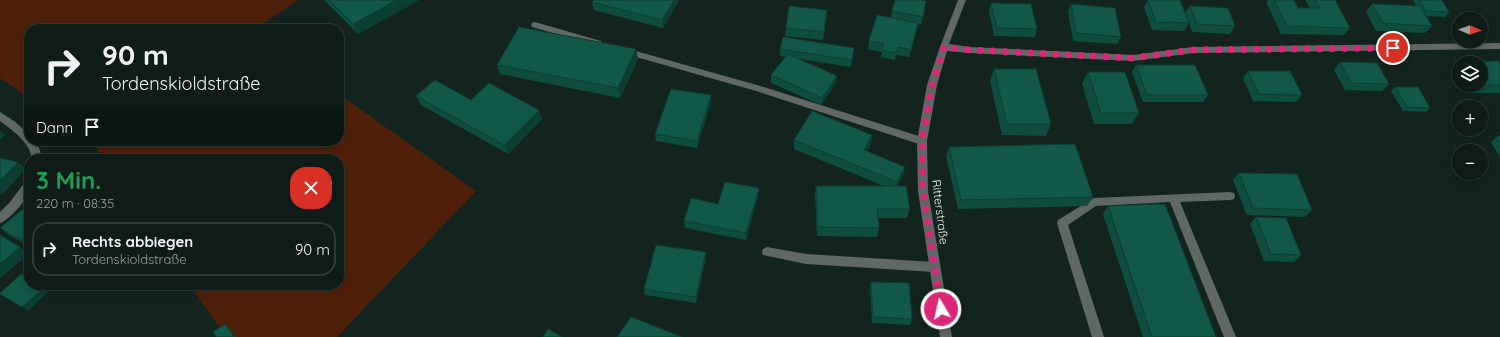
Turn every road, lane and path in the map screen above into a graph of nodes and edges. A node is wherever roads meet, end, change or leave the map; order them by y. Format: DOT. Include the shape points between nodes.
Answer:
graph roads {
  1 [pos="962,0"];
  2 [pos="535,25"];
  3 [pos="604,45"];
  4 [pos="1500,46"];
  5 [pos="944,47"];
  6 [pos="619,49"];
  7 [pos="0,116"];
  8 [pos="24,134"];
  9 [pos="922,141"];
  10 [pos="24,192"];
  11 [pos="1230,196"];
  12 [pos="1173,198"];
  13 [pos="0,219"];
  14 [pos="767,252"];
  15 [pos="934,267"];
  16 [pos="946,337"];
  17 [pos="1098,337"];
  18 [pos="1230,337"];
  1 -- 5 [label="street, Ritterstraße"];
  2 -- 3 [label="street"];
  4 -- 5 [label="street" via="1193,50 1133,58"];
  5 -- 9 [label="street, Ritterstraße" via="932,85"];
  6 -- 9 [label="street" via="757,88"];
  7 -- 8 [label="street"];
  9 -- 15 [label="street, Ritterstraße" via="923,191"];
  10 -- 13 [label="street"];
  11 -- 12 [label="street"];
  12 -- 17 [label="street" via="1094,202 1062,223"];
  12 -- 18 [label="street"];
  14 -- 15 [label="street" via="806,259"];
  15 -- 16 [label="street, Ritterstraße"];
}
